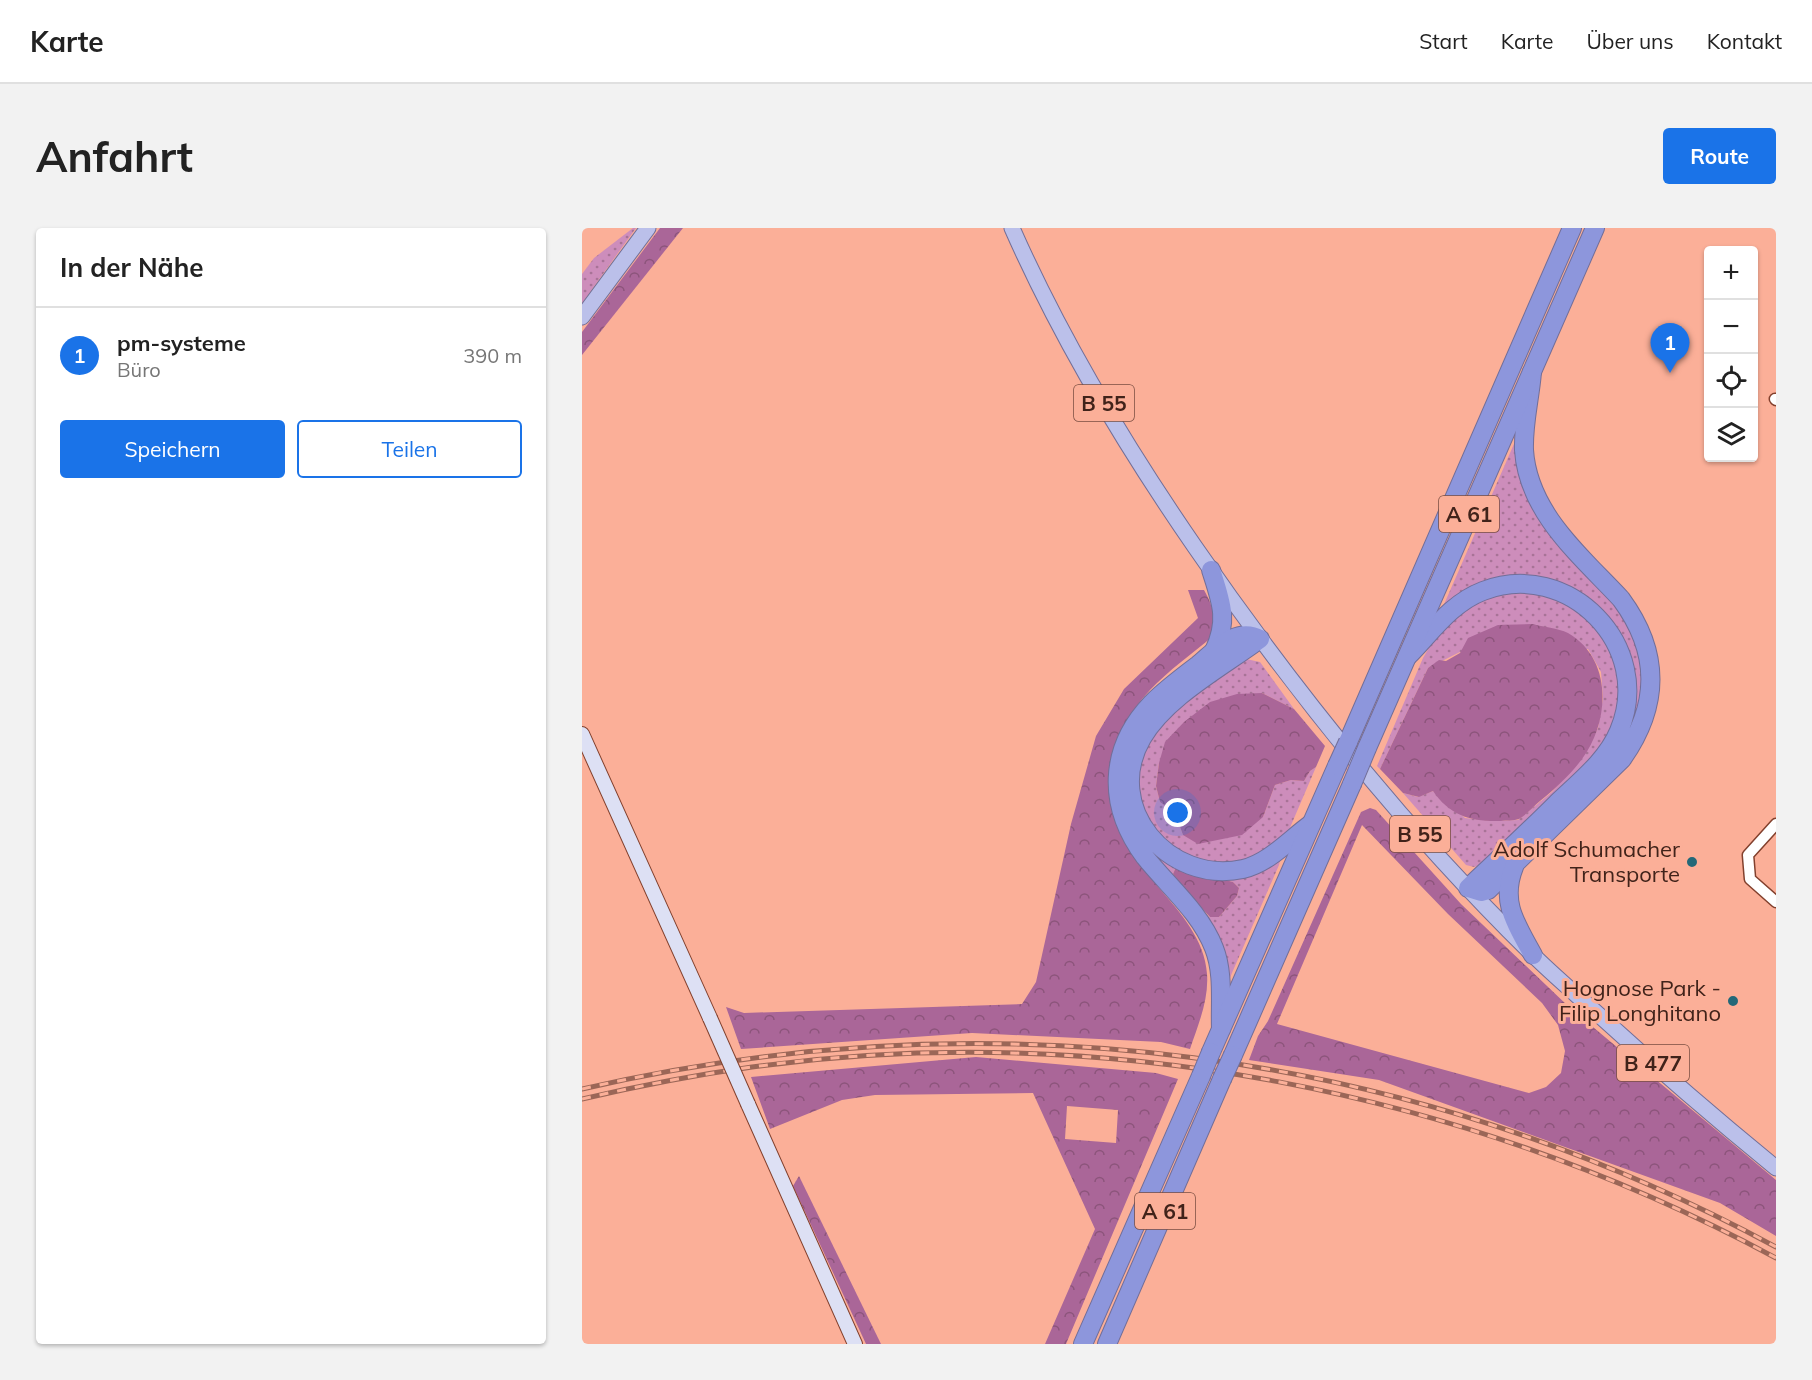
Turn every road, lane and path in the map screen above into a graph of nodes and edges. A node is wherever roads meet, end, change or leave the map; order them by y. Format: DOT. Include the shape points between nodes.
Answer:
graph roads {
  1 [pos="648,228"];
  2 [pos="1012,228"];
  3 [pos="1572,228"];
  4 [pos="1595,228"];
  5 [pos="582,317"];
  6 [pos="1532,372"];
  7 [pos="1211,570"];
  8 [pos="1260,639"];
  9 [pos="1215,651"];
  10 [pos="1408,656"];
  11 [pos="582,734"];
  12 [pos="1311,824"];
  13 [pos="1776,824"];
  14 [pos="1515,865"];
  15 [pos="1468,888"];
  16 [pos="1776,902"];
  17 [pos="1533,954"];
  18 [pos="1221,1029"];
  19 [pos="1776,1168"];
  20 [pos="855,1344"];
  21 [pos="1083,1344"];
  22 [pos="1107,1344"];
  1 -- 5 [label="main road"];
  2 -- 7 [label="main road, B 55" via="1082,365 1133,453"];
  3 -- 12 [label="highway, A 61, bridge"];
  4 -- 6 [label="highway, A 61"];
  6 -- 10 [label="highway, A 61"];
  6 -- 14 [label="highway" via="1524,448 1532,490 1551,523 1630,612 1647,649 1650,691 1638,734 1622,759"];
  7 -- 8 [label="main road, B 55"];
  7 -- 9 [label="highway" via="1223,616"];
  8 -- 9 [label="highway" via="1240,634"];
  8 -- 12 [label="highway" via="1153,722 1141,740 1133,764 1134,802 1144,830 1160,848 1187,865 1210,870 1235,870 1257,864"];
  8 -- 15 [label="main road, B 55" via="1353,759"];
  9 -- 18 [label="highway" via="1163,692 1141,717 1123,748 1117,787 1131,834 1203,926 1214,947 1220,969"];
  10 -- 15 [label="highway" via="1462,603 1483,591 1517,584 1550,588 1579,601 1604,625 1617,645 1626,673 1627,699 1620,728 1607,753"];
  10 -- 22 [label="highway, A 61, bridge"];
  11 -- 20 [label="street, bridge"];
  12 -- 18 [label="highway, A 61"];
  13 -- 16 [label="street" via="1748,855 1750,879"];
  14 -- 15 [label="highway" via="1488,890"];
  14 -- 17 [label="highway" via="1508,886 1509,908"];
  15 -- 17 [label="main road, B 477"];
  17 -- 19 [label="main road, B 477" via="1668,1077"];
  18 -- 21 [label="highway, A 61, bridge"];
}
